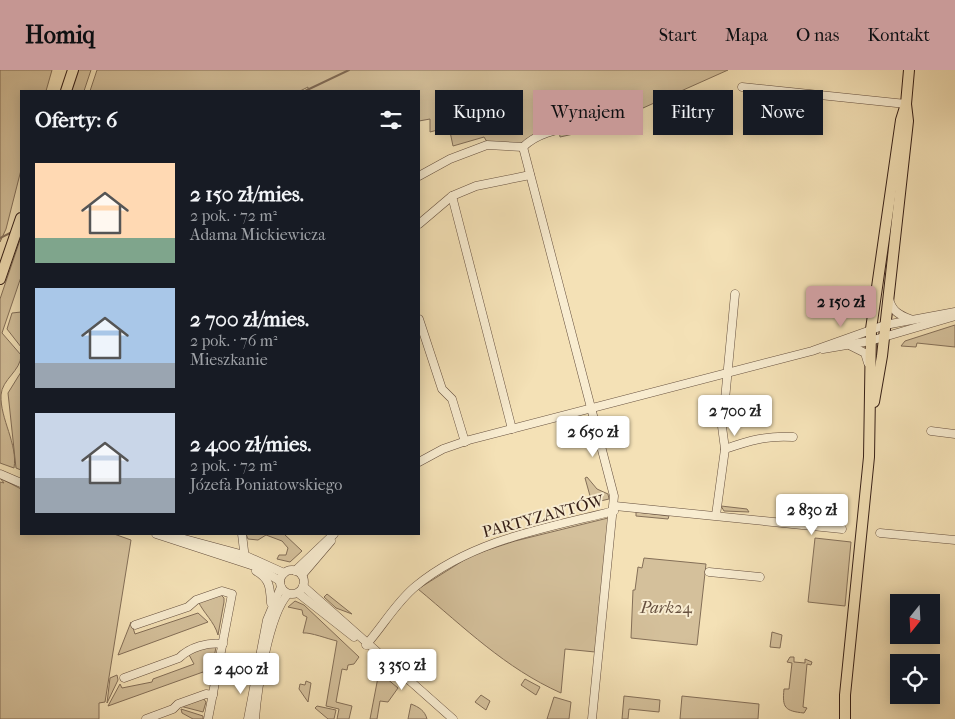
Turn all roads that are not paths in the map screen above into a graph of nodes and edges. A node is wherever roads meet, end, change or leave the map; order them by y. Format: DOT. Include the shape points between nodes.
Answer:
graph roads {
  1 [pos="73,70"];
  2 [pos="910,70"];
  3 [pos="742,87"];
  4 [pos="66,90"];
  5 [pos="906,104"];
  6 [pos="541,135"];
  7 [pos="523,147"];
  8 [pos="420,175"];
  9 [pos="530,175"];
  10 [pos="452,196"];
  11 [pos="20,221"];
  12 [pos="420,223"];
  13 [pos="0,279"];
  14 [pos="735,294"];
  15 [pos="888,294"];
  16 [pos="955,314"];
  17 [pos="912,319"];
  18 [pos="420,322"];
  19 [pos="885,325"];
  20 [pos="871,330"];
  21 [pos="884,338"];
  22 [pos="870,341"];
  23 [pos="849,345"];
  24 [pos="821,349"];
  25 [pos="869,364"];
  26 [pos="726,374"];
  27 [pos="591,409"];
  28 [pos="870,425"];
  29 [pos="512,429"];
  30 [pos="931,431"];
  31 [pos="955,434"];
  32 [pos="793,437"];
  33 [pos="465,442"];
  34 [pos="725,449"];
  35 [pos="420,461"];
  36 [pos="0,474"];
  37 [pos="20,483"];
  38 [pos="615,508"];
  39 [pos="716,515"];
  40 [pos="842,528"];
  41 [pos="880,533"];
  42 [pos="159,535"];
  43 [pos="170,535"];
  44 [pos="242,535"];
  45 [pos="334,535"];
  46 [pos="955,540"];
  47 [pos="244,555"];
  48 [pos="247,564"];
  49 [pos="709,572"];
  50 [pos="298,573"];
  51 [pos="760,577"];
  52 [pos="281,581"];
  53 [pos="301,589"];
  54 [pos="288,594"];
  55 [pos="271,606"];
  56 [pos="135,625"];
  57 [pos="223,644"];
  58 [pos="366,645"];
  59 [pos="124,678"];
  60 [pos="213,695"];
  61 [pos="845,695"];
  62 [pos="146,719"];
  63 [pos="208,719"];
  64 [pos="248,719"];
  65 [pos="255,719"];
  66 [pos="452,719"];
  67 [pos="592,719"];
  68 [pos="839,719"];
  69 [pos="845,719"];
  1 -- 4 [label="main road"];
  2 -- 5 [label="main road"];
  3 -- 5 [label="street"];
  5 -- 15 [label="main road" via="908,121"];
  5 -- 20 [label="main road"];
  6 -- 7 [label="street"];
  7 -- 8 [label="street" via="487,145 450,158"];
  7 -- 9 [label="street"];
  9 -- 10 [label="street" via="476,186"];
  9 -- 27 [label="street"];
  10 -- 12 [label="street"];
  10 -- 29 [label="street"];
  11 -- 13 [label="main road"];
  14 -- 26 [label="street"];
  15 -- 17 [label="street" via="892,308"];
  15 -- 19 [label="main road"];
  16 -- 17 [label="street"];
  16 -- 21 [label="street"];
  17 -- 19 [label="street"];
  18 -- 33 [label="street" via="442,389 452,399"];
  19 -- 20 [label="street"];
  19 -- 21 [label="main road"];
  20 -- 22 [label="main road"];
  20 -- 24 [label="street"];
  21 -- 22 [label="street"];
  21 -- 28 [label="main road"];
  22 -- 23 [label="street"];
  22 -- 25 [label="main road"];
  23 -- 24 [label="street"];
  23 -- 25 [label="street" via="865,353"];
  24 -- 26 [label="street"];
  25 -- 28 [label="main road"];
  26 -- 27 [label="street"];
  26 -- 34 [label="street" via="721,419"];
  27 -- 29 [label="street"];
  27 -- 38 [label="street" via="614,492"];
  28 -- 61 [label="main road"];
  29 -- 33 [label="street"];
  30 -- 31 [label="street"];
  32 -- 34 [label="street" via="759,438"];
  33 -- 35 [label="street"];
  34 -- 39 [label="street"];
  36 -- 37 [label="street"];
  38 -- 39 [label="street, PARTYZANTÓW"];
  38 -- 58 [label="street, PARTYZANTÓW" via="514,536 448,563 414,587"];
  38 -- 67 [label="street"];
  39 -- 40 [label="street, PARTYZANTÓW"];
  41 -- 46 [label="street"];
  42 -- 48 [label="street"];
  43 -- 47 [label="street"];
  44 -- 47 [label="street"];
  45 -- 50 [label="street"];
  47 -- 48 [label="street"];
  47 -- 52 [label="street"];
  48 -- 52 [label="street"];
  48 -- 55 [label="street" via="268,581"];
  49 -- 51 [label="street"];
  50 -- 52 [label="street"];
  50 -- 53 [label="street"];
  52 -- 54 [label="street"];
  52 -- 55 [label="street"];
  53 -- 54 [label="street"];
  53 -- 58 [label="street"];
  54 -- 65 [label="street" via="274,618"];
  55 -- 64 [label="street"];
  56 -- 57 [label="street" via="188,607 196,600 222,591 229,592 232,597"];
  57 -- 59 [label="street" via="212,642"];
  57 -- 60 [label="street"];
  58 -- 66 [label="street"];
  60 -- 62 [label="street" via="206,694 178,704"];
  60 -- 63 [label="street"];
  61 -- 68 [label="main road"];
  61 -- 69 [label="main road"];
}
